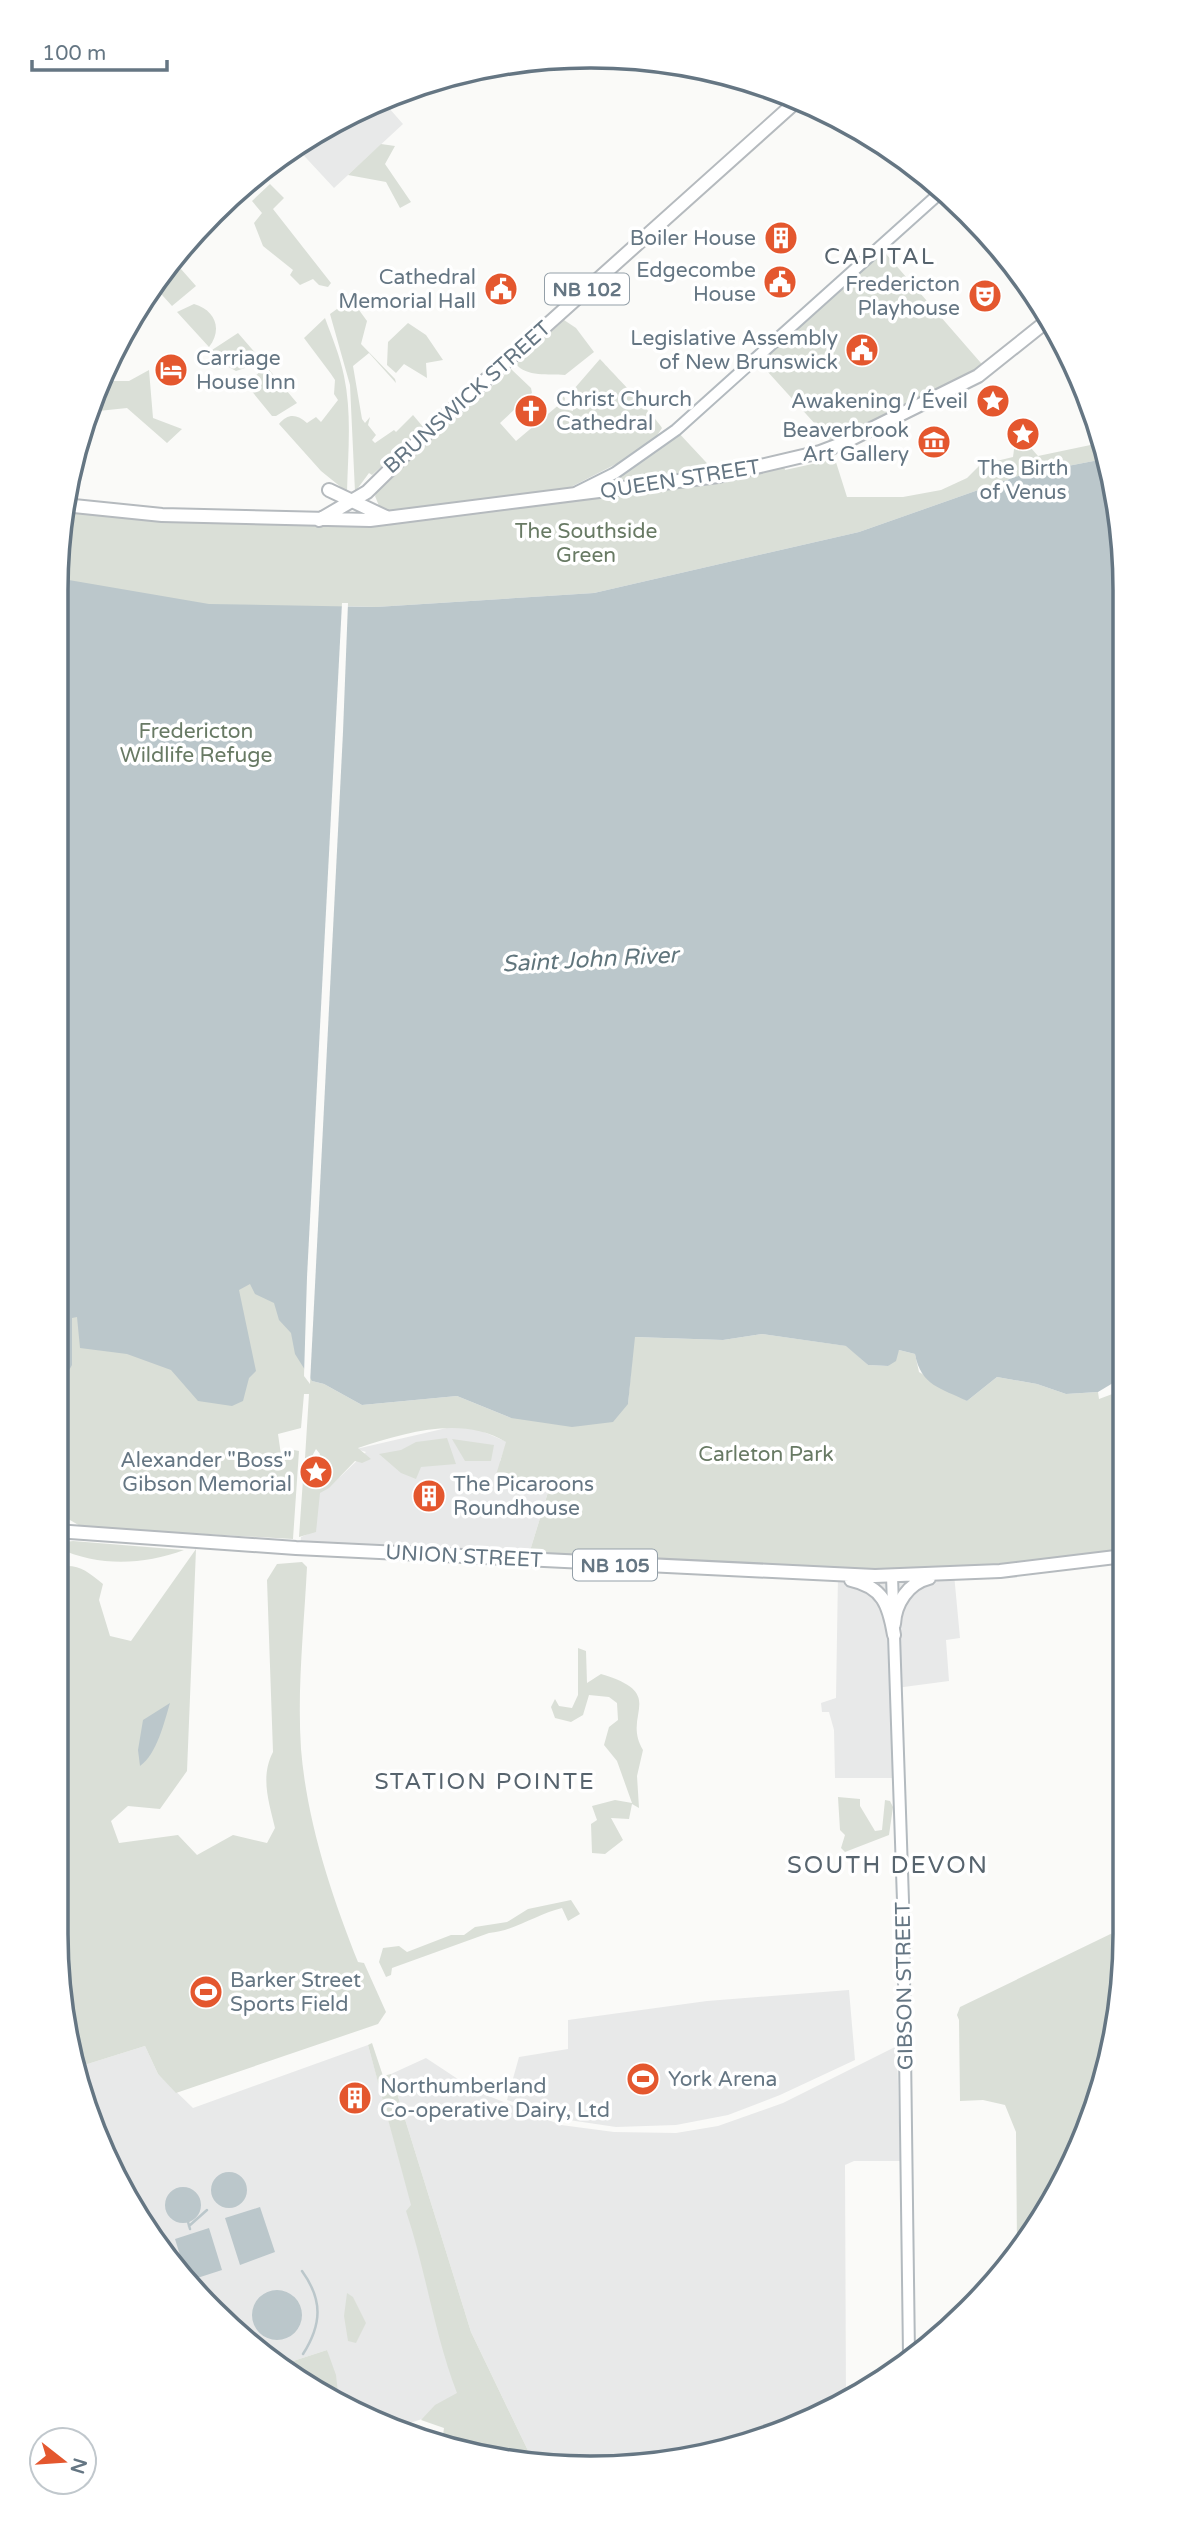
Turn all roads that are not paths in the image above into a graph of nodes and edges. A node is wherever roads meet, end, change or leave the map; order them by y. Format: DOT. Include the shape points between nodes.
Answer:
graph roads {
  1 [pos="789,108"];
  2 [pos="935,198"];
  3 [pos="1041,326"];
  4 [pos="569,496"];
  5 [pos="348,501"];
  6 [pos="334,503"];
  7 [pos="75,506"];
  8 [pos="390,518"];
  9 [pos="318,520"];
  10 [pos="351,520"];
  11 [pos="68,1532"];
  12 [pos="1113,1557"];
  13 [pos="838,1574"];
  14 [pos="892,1576"];
  15 [pos="938,1576"];
  16 [pos="894,1635"];
  17 [pos="909,2347"];
  1 -- 5 [label="main road, BRUNSWICK STREET / NB 102" via="420,438 367,492"];
  2 -- 4 [label="main road" via="676,430 615,473"];
  3 -- 4 [label="main road, QUEEN STREET" via="987,370 820,453 718,475"];
  4 -- 8 [label="main road, QUEEN STREET"];
  5 -- 6 [label="main road, BRUNSWICK STREET / NB 102"];
  5 -- 6 [label="main road" via="329,490"];
  5 -- 8 [label="main road"];
  6 -- 9 [label="main road, BRUNSWICK STREET / NB 102"];
  6 -- 10 [label="main road"];
  7 -- 9 [label="main road, QUEEN STREET" via="162,515"];
  8 -- 10 [label="main road, QUEEN STREET"];
  9 -- 10 [label="main road, QUEEN STREET"];
  11 -- 13 [label="main road, UNION STREET / NB 105" via="470,1558"];
  12 -- 15 [label="main road, UNION STREET / NB 105"];
  13 -- 14 [label="main road, UNION STREET / NB 105"];
  13 -- 16 [label="main road" via="879,1592"];
  14 -- 15 [label="main road, UNION STREET / NB 105"];
  14 -- 16 [label="main road, GIBSON STREET"];
  15 -- 16 [label="main road" via="923,1580 905,1594 896,1611"];
  16 -- 17 [label="main road, GIBSON STREET"];
}
